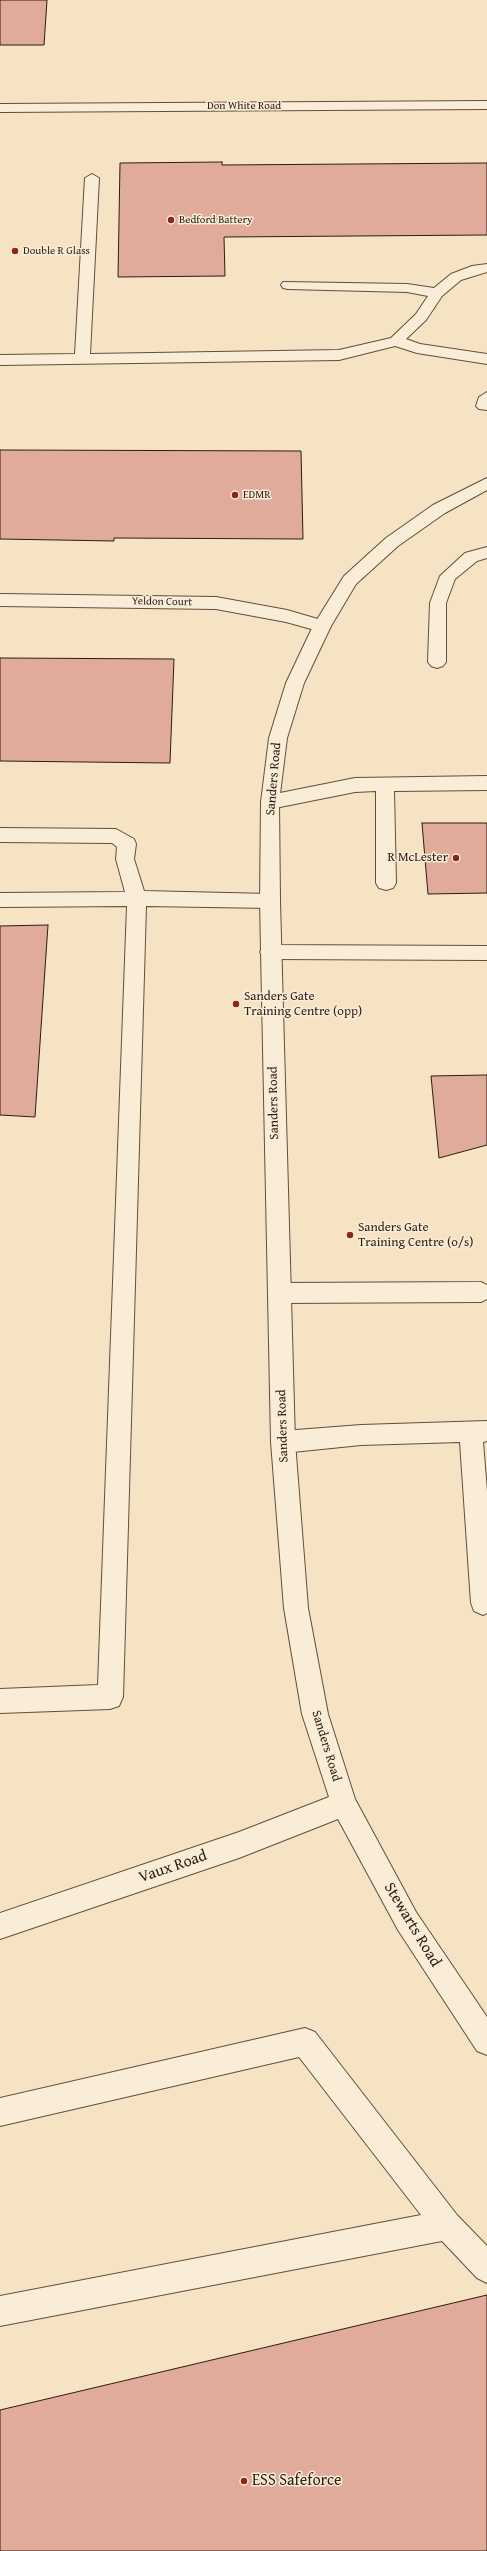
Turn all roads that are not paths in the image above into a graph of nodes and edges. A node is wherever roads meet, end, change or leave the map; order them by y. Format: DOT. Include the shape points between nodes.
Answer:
graph roads {
  1 [pos="487,105"];
  2 [pos="0,108"];
  3 [pos="92,178"];
  4 [pos="487,268"];
  5 [pos="288,285"];
  6 [pos="437,294"];
  7 [pos="396,341"];
  8 [pos="82,358"];
  9 [pos="487,359"];
  10 [pos="0,360"];
  11 [pos="487,483"];
  12 [pos="487,552"];
  13 [pos="0,600"];
  14 [pos="322,626"];
  15 [pos="437,662"];
  16 [pos="487,783"];
  17 [pos="385,785"];
  18 [pos="270,802"];
  19 [pos="0,835"];
  20 [pos="386,883"];
  21 [pos="137,899"];
  22 [pos="0,900"];
  23 [pos="270,901"];
  24 [pos="270,952"];
  25 [pos="487,953"];
  26 [pos="480,1292"];
  27 [pos="279,1293"];
  28 [pos="479,1431"];
  29 [pos="283,1442"];
  30 [pos="483,1602"];
  31 [pos="0,1701"];
  32 [pos="344,1804"];
  33 [pos="0,1926"];
  34 [pos="487,2041"];
  35 [pos="0,2112"];
  36 [pos="447,2226"];
  37 [pos="487,2268"];
  38 [pos="0,2311"];
  1 -- 2 [label="street, Don White Road"];
  3 -- 8 [label="street"];
  4 -- 6 [label="street" via="456,277"];
  5 -- 6 [label="street" via="408,288"];
  6 -- 7 [label="street" via="421,317"];
  7 -- 8 [label="street" via="338,355"];
  7 -- 9 [label="street" via="417,348"];
  8 -- 10 [label="street"];
  11 -- 14 [label="street, Sanders Road" via="439,509 392,542 350,580"];
  12 -- 15 [label="street" via="471,557 448,576 438,603"];
  13 -- 14 [label="street, Yeldon Court" via="216,603 287,616"];
  14 -- 18 [label="street, Sanders Road" via="295,683 278,738"];
  16 -- 17 [label="street"];
  17 -- 18 [label="street" via="356,785"];
  17 -- 20 [label="street"];
  18 -- 23 [label="street, Sanders Road"];
  19 -- 21 [label="street" via="116,836 127,844 125,859"];
  21 -- 22 [label="street"];
  21 -- 23 [label="street"];
  21 -- 31 [label="street" via="110,1697"];
  23 -- 24 [label="street, Sanders Road"];
  24 -- 25 [label="street"];
  24 -- 27 [label="street, Sanders Road"];
  26 -- 27 [label="street"];
  27 -- 29 [label="street, Sanders Road"];
  28 -- 29 [label="street" via="361,1435"];
  28 -- 30 [label="street"];
  29 -- 32 [label="street, Sanders Road" via="296,1608 315,1714"];
  32 -- 33 [label="street, Vaux Road" via="239,1845"];
  32 -- 34 [label="street, Stewarts Road" via="407,1921"];
  35 -- 36 [label="street" via="306,2042"];
  36 -- 37 [label="street"];
  36 -- 38 [label="street"];
}
